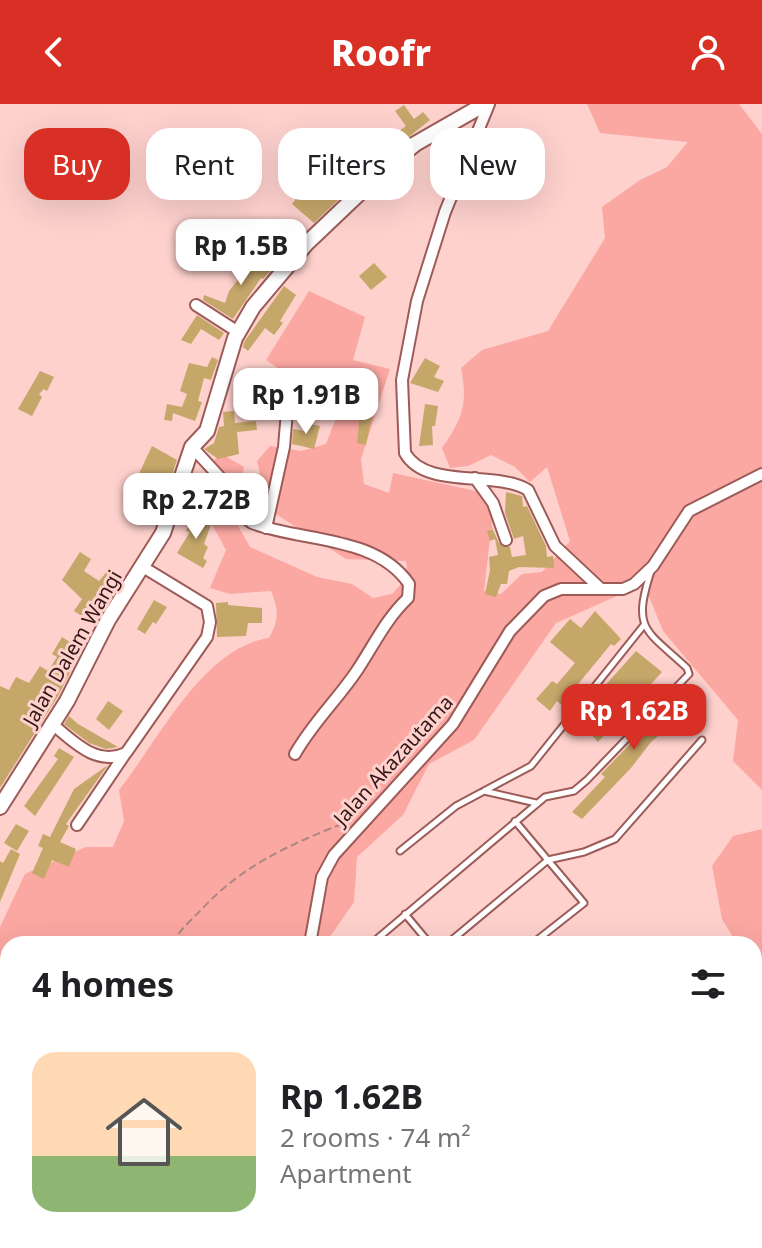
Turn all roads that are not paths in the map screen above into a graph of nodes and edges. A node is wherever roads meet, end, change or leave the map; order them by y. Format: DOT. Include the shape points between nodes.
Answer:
graph roads {
  1 [pos="487,104"];
  2 [pos="196,305"];
  3 [pos="238,332"];
  4 [pos="288,399"];
  5 [pos="192,447"];
  6 [pos="762,474"];
  7 [pos="475,478"];
  8 [pos="266,528"];
  9 [pos="506,540"];
  10 [pos="653,566"];
  11 [pos="143,567"];
  12 [pos="601,589"];
  13 [pos="644,625"];
  14 [pos="51,723"];
  15 [pos="702,740"];
  16 [pos="126,753"];
  17 [pos="295,754"];
  18 [pos="484,791"];
  19 [pos="537,804"];
  20 [pos="0,807"];
  21 [pos="515,821"];
  22 [pos="77,825"];
  23 [pos="400,851"];
  24 [pos="548,860"];
  25 [pos="405,914"];
  26 [pos="311,936"];
  27 [pos="380,936"];
  28 [pos="423,936"];
  29 [pos="457,936"];
  30 [pos="542,936"];
  1 -- 3 [label="street, Jalan Dalem Wangi" via="415,144 346,203 253,307"];
  1 -- 7 [label="street" via="422,282 401,396 407,457 456,479"];
  2 -- 3 [label="street"];
  3 -- 5 [label="street, Jalan Dalem Wangi" via="207,431"];
  4 -- 8 [label="street" via="284,447"];
  5 -- 8 [label="street" via="228,486 244,517"];
  5 -- 11 [label="street, Jalan Dalem Wangi" via="163,533"];
  6 -- 10 [label="street, Jalan Akazautama" via="689,511"];
  7 -- 9 [label="street" via="493,503"];
  7 -- 12 [label="street" via="528,490 555,546"];
  8 -- 17 [label="street" via="389,561 411,591"];
  10 -- 12 [label="street, Jalan Akazautama" via="623,589"];
  10 -- 13 [label="lane" via="640,610"];
  11 -- 14 [label="street, Jalan Dalem Wangi"];
  11 -- 16 [label="street" via="202,601 210,622 207,637"];
  12 -- 26 [label="street, Jalan Akazautama" via="561,589 544,596 510,631 453,724 334,855 322,877"];
  13 -- 18 [label="lane" via="531,766"];
  13 -- 19 [label="lane" via="689,674 587,780 574,791"];
  14 -- 16 [label="street" via="93,755"];
  14 -- 20 [label="street, Jalan Dalem Wangi"];
  15 -- 24 [label="lane" via="615,839"];
  16 -- 22 [label="street"];
  18 -- 19 [label="lane"];
  18 -- 23 [label="lane" via="456,806"];
  19 -- 21 [label="lane"];
  21 -- 24 [label="lane"];
  21 -- 25 [label="lane"];
  24 -- 29 [label="lane"];
  24 -- 30 [label="lane" via="584,903"];
  25 -- 27 [label="lane"];
  25 -- 28 [label="lane"];
}
